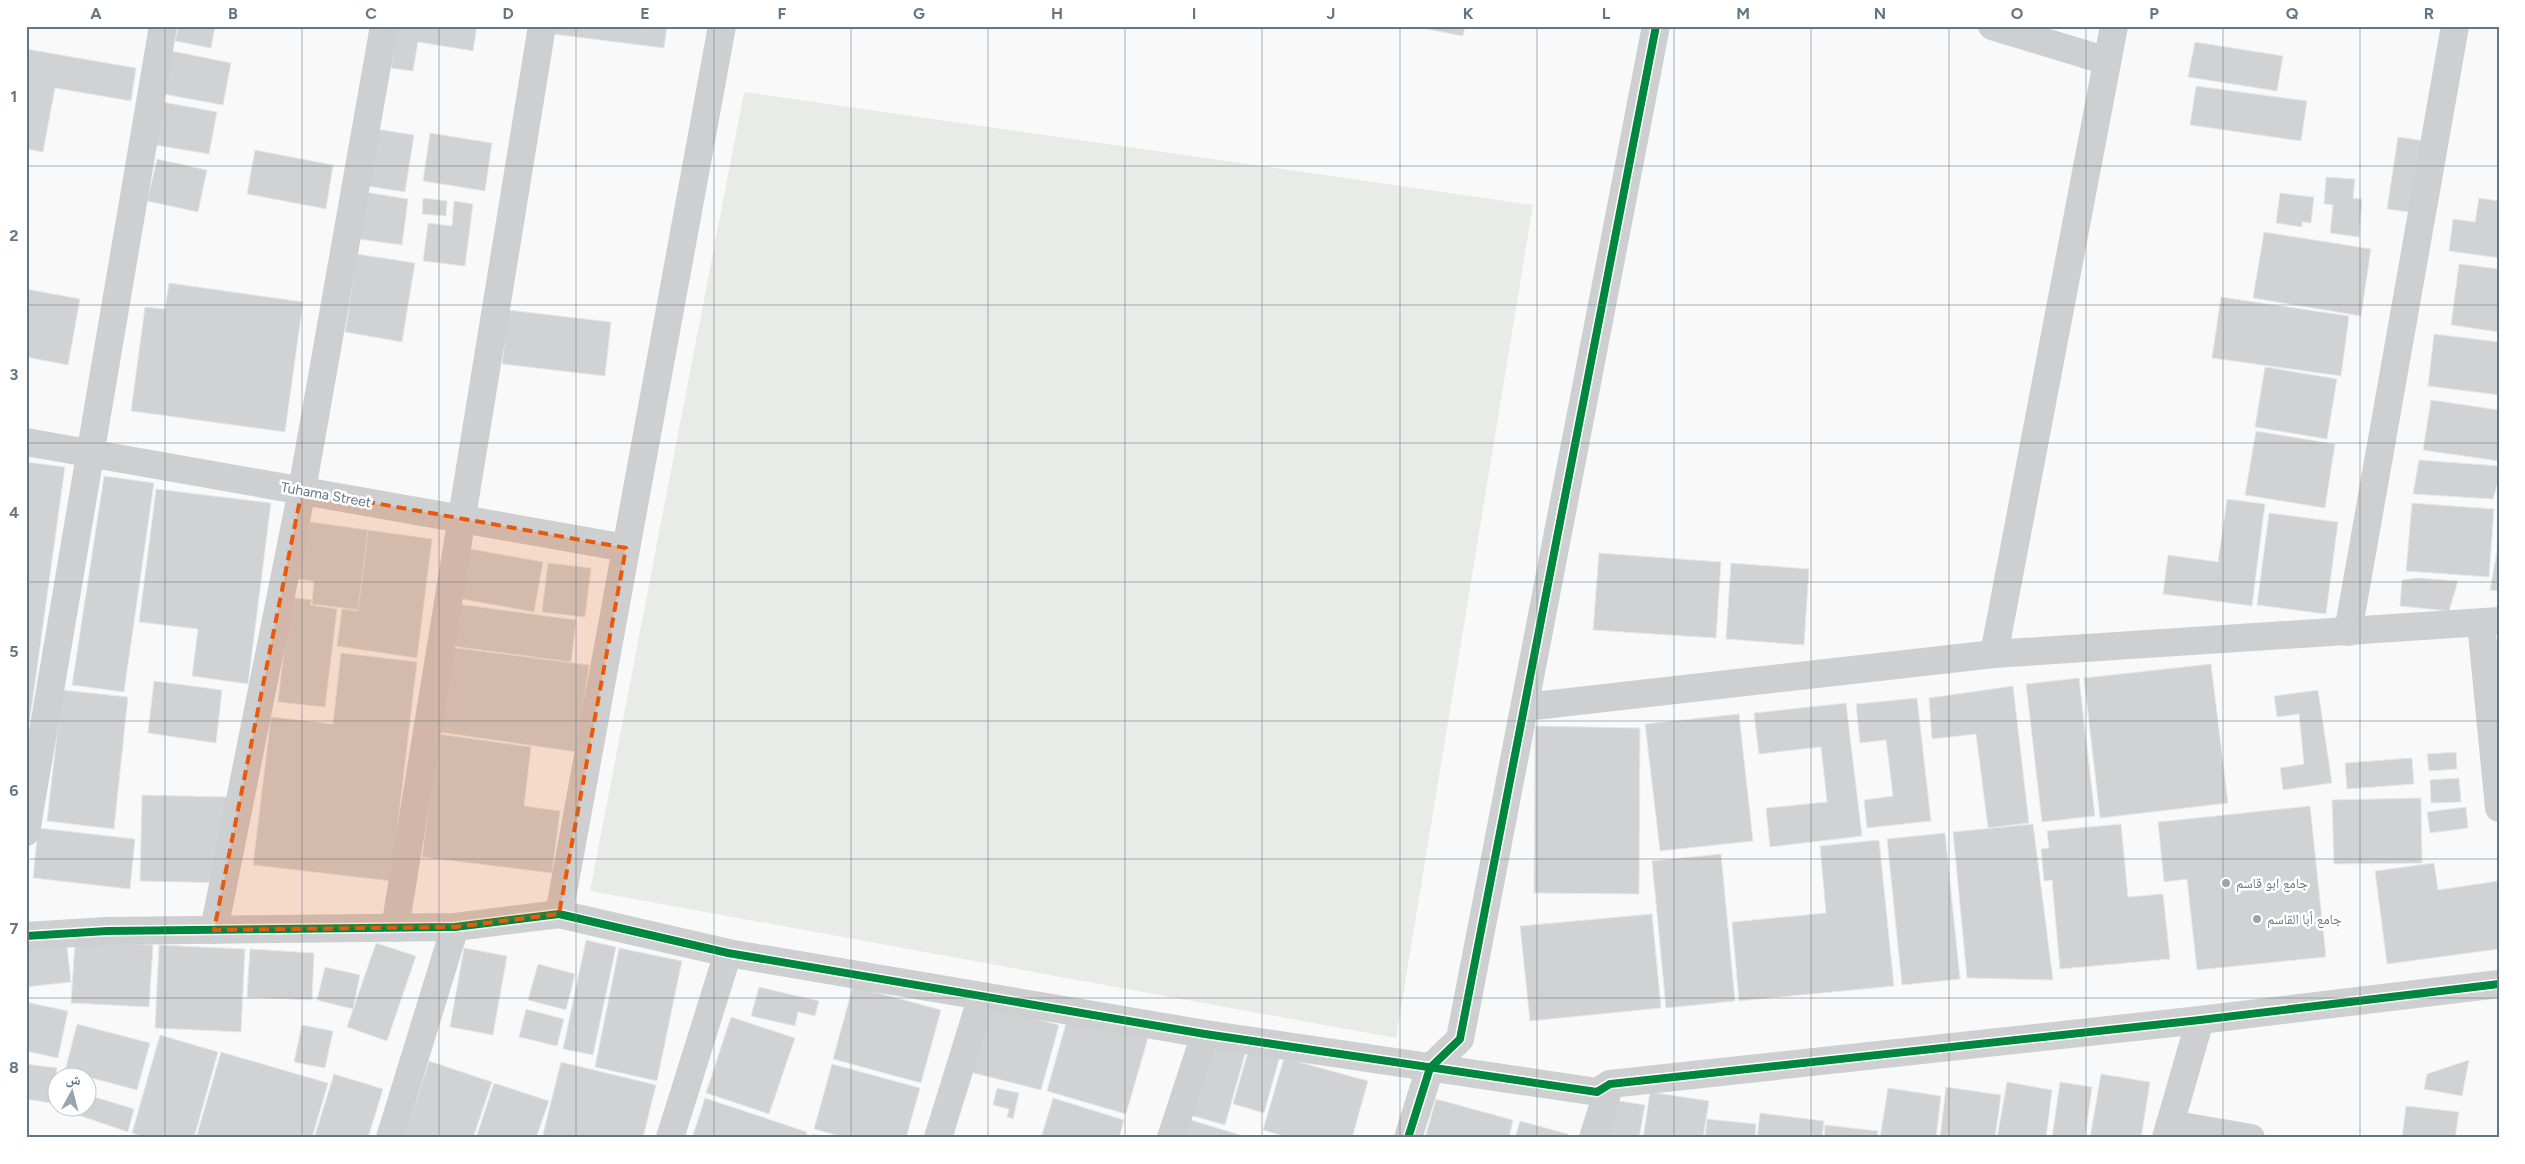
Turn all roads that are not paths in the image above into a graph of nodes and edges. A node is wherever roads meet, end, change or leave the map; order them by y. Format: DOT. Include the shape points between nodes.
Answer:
graph roads {
  1 [pos="163,26"];
  2 [pos="384,26"];
  3 [pos="542,26"];
  4 [pos="722,26"];
  5 [pos="1656,26"];
  6 [pos="1992,26"];
  7 [pos="2114,26"];
  8 [pos="2454,26"];
  9 [pos="2107,62"];
  10 [pos="26,442"];
  11 [pos="92,454"];
  12 [pos="302,490"];
  13 [pos="462,519"];
  14 [pos="626,548"];
  15 [pos="2490,622"];
  16 [pos="2348,632"];
  17 [pos="1994,654"];
  18 [pos="1525,707"];
  19 [pos="2499,808"];
  20 [pos="26,832"];
  21 [pos="559,914"];
  22 [pos="455,927"];
  23 [pos="395,928"];
  24 [pos="214,930"];
  25 [pos="26,936"];
  26 [pos="728,953"];
  27 [pos="2499,984"];
  28 [pos="982,996"];
  29 [pos="2200,1020"];
  30 [pos="1205,1034"];
  31 [pos="1430,1068"];
  32 [pos="1610,1084"];
  33 [pos="2168,1131"];
  34 [pos="390,1138"];
  35 [pos="670,1138"];
  36 [pos="938,1138"];
  37 [pos="1170,1138"];
  38 [pos="1408,1138"];
  39 [pos="1593,1138"];
  40 [pos="2251,1138"];
  1 -- 11 [label="street"];
  2 -- 12 [label="street"];
  3 -- 13 [label="street"];
  4 -- 14 [label="street"];
  5 -- 18 [label="street"];
  6 -- 9 [label="street"];
  7 -- 9 [label="street"];
  8 -- 16 [label="street"];
  9 -- 17 [label="street"];
  10 -- 11 [label="street, Tuhama Street"];
  11 -- 12 [label="street, Tuhama Street"];
  11 -- 20 [label="street"];
  12 -- 13 [label="street, Tuhama Street"];
  12 -- 24 [label="street"];
  13 -- 14 [label="street, Tuhama Street"];
  13 -- 23 [label="street"];
  14 -- 21 [label="street"];
  15 -- 16 [label="street"];
  15 -- 19 [label="street"];
  16 -- 17 [label="street"];
  17 -- 18 [label="street"];
  18 -- 31 [label="street" via="1460,1039"];
  21 -- 22 [label="street"];
  21 -- 26 [label="street"];
  22 -- 23 [label="street"];
  22 -- 34 [label="street"];
  23 -- 24 [label="street"];
  24 -- 25 [label="street"];
  26 -- 28 [label="street"];
  26 -- 35 [label="street"];
  27 -- 29 [label="street"];
  28 -- 30 [label="street"];
  28 -- 36 [label="street"];
  29 -- 32 [label="street"];
  29 -- 33 [label="street"];
  30 -- 31 [label="street"];
  30 -- 37 [label="street"];
  31 -- 32 [label="street" via="1597,1092"];
  31 -- 38 [label="street"];
  32 -- 39 [label="street"];
  33 -- 40 [label="street"];
}
